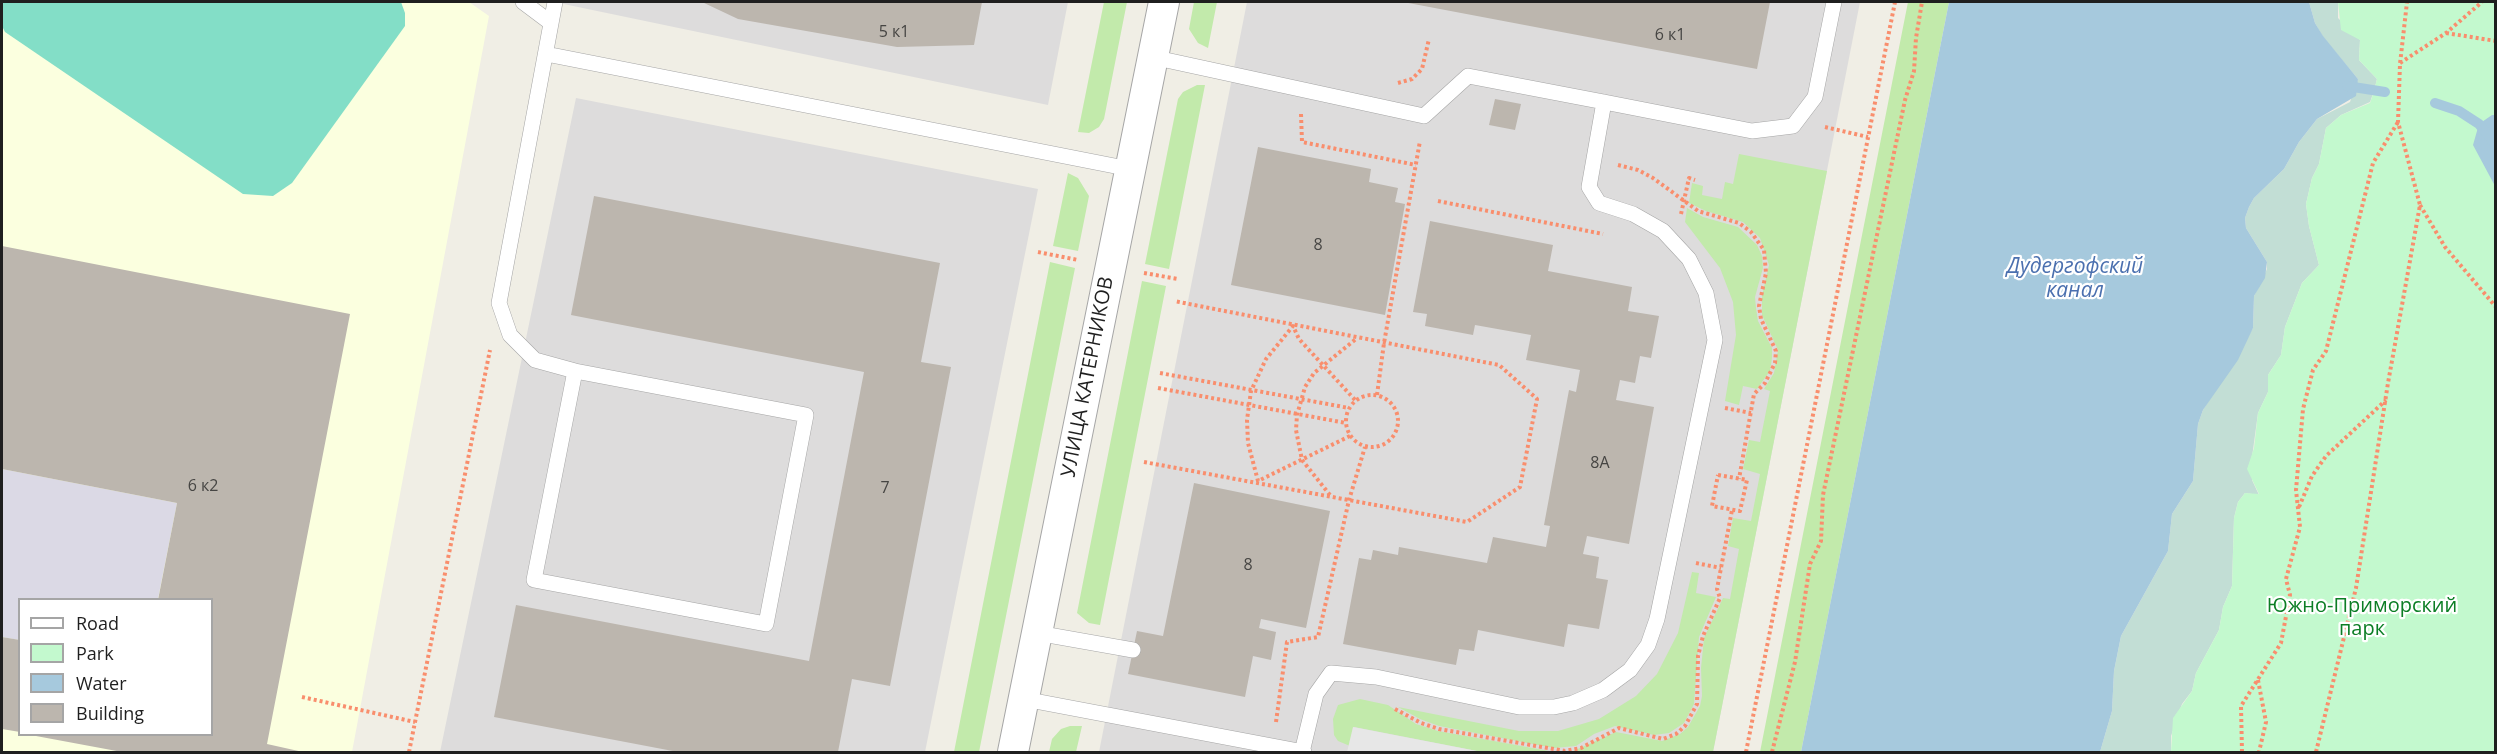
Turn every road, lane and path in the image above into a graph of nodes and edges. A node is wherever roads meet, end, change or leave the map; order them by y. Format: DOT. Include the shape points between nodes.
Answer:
graph roads {
  1 [pos="523,2"];
  2 [pos="555,2"];
  3 [pos="1164,2"];
  4 [pos="1834,2"];
  5 [pos="1895,2"];
  6 [pos="1922,2"];
  7 [pos="2407,2"];
  8 [pos="2482,2"];
  9 [pos="551,23"];
  10 [pos="2446,33"];
  11 [pos="1429,39"];
  12 [pos="2496,41"];
  13 [pos="546,54"];
  14 [pos="1152,57"];
  15 [pos="2400,64"];
  16 [pos="1388,81"];
  17 [pos="1604,102"];
  18 [pos="1297,108"];
  19 [pos="1425,116"];
  20 [pos="2398,122"];
  21 [pos="1844,131"];
  22 [pos="1868,137"];
  23 [pos="1615,159"];
  24 [pos="1594,161"];
  25 [pos="1416,165"];
  26 [pos="1614,165"];
  27 [pos="1130,169"];
  28 [pos="1613,173"];
  29 [pos="1695,180"];
  30 [pos="1438,201"];
  31 [pos="1684,203"];
  32 [pos="2420,205"];
  33 [pos="1679,224"];
  34 [pos="1613,236"];
  35 [pos="1038,252"];
  36 [pos="1078,260"];
  37 [pos="1143,272"];
  38 [pos="1178,279"];
  39 [pos="1174,301"];
  40 [pos="500,303"];
  41 [pos="2496,307"];
  42 [pos="1293,326"];
  43 [pos="1356,338"];
  44 [pos="1384,343"];
  45 [pos="1322,365"];
  46 [pos="575,371"];
  47 [pos="1160,373"];
  48 [pos="1158,388"];
  49 [pos="1251,391"];
  50 [pos="1377,395"];
  51 [pos="1301,400"];
  52 [pos="2386,400"];
  53 [pos="1356,401"];
  54 [pos="1248,406"];
  55 [pos="1719,407"];
  56 [pos="1349,408"];
  57 [pos="1751,413"];
  58 [pos="1297,415"];
  59 [pos="1346,423"];
  60 [pos="1350,436"];
  61 [pos="1365,447"];
  62 [pos="1302,460"];
  63 [pos="1144,462"];
  64 [pos="1738,479"];
  65 [pos="1258,482"];
  66 [pos="1331,496"];
  67 [pos="1349,500"];
  68 [pos="2299,507"];
  69 [pos="1732,510"];
  70 [pos="1689,562"];
  71 [pos="1722,568"];
  72 [pos="1720,598"];
  73 [pos="1037,633"];
  74 [pos="1133,651"];
  75 [pos="2258,679"];
  76 [pos="302,697"];
  77 [pos="1024,699"];
  78 [pos="415,722"];
  79 [pos="1269,744"];
  80 [pos="1303,752"];
  81 [pos="408,753"];
  82 [pos="1013,753"];
  83 [pos="1746,753"];
  84 [pos="1772,753"];
  85 [pos="2242,753"];
  86 [pos="2259,753"];
  87 [pos="2316,753"];
  1 -- 9 [label="lane"];
  2 -- 9 [label="lane"];
  3 -- 14 [label="street, УЛИЦА КАТЕРНИКОВ"];
  4 -- 17 [label="lane" via="1815,97 1793,126 1752,131"];
  5 -- 22 [label="path"];
  6 -- 84 [label="path" via="1914,71 1823,495 1821,541 1810,564 1795,662"];
  7 -- 15 [label="path"];
  8 -- 10 [label="path"];
  9 -- 13 [label="lane"];
  10 -- 12 [label="path"];
  10 -- 15 [label="path"];
  11 -- 16 [label="path" via="1422,69 1412,79"];
  13 -- 27 [label="lane"];
  13 -- 40 [label="lane"];
  14 -- 19 [label="lane"];
  14 -- 27 [label="street, УЛИЦА КАТЕРНИКОВ"];
  15 -- 20 [label="path"];
  17 -- 19 [label="lane" via="1468,76"];
  17 -- 24 [label="lane"];
  18 -- 25 [label="path" via="1302,116 1302,142"];
  19 -- 25 [label="path"];
  20 -- 32 [label="path"];
  20 -- 68 [label="path" via="2373,163 2326,351 2313,370 2303,409 2296,490"];
  21 -- 22 [label="path"];
  22 -- 83 [label="path"];
  23 -- 26 [label="path"];
  24 -- 26 [label="path"];
  24 -- 80 [label="lane" via="1589,187 1599,203 1633,214 1663,231 1689,260 1706,293 1715,339 1657,619 1648,645 1630,670 1603,690 1554,707 1519,707 1376,676 1331,673 1316,694"];
  25 -- 44 [label="path"];
  26 -- 28 [label="path"];
  26 -- 31 [label="path" via="1638,170"];
  27 -- 73 [label="street, УЛИЦА КАТЕРНИКОВ"];
  29 -- 31 [label="path" via="1689,178"];
  30 -- 34 [label="path"];
  31 -- 33 [label="path"];
  31 -- 57 [label="path" via="1705,214 1739,223 1764,250 1766,273 1759,306 1776,351 1765,383 1754,394"];
  32 -- 41 [label="path" via="2445,247"];
  32 -- 52 [label="path"];
  35 -- 36 [label="path"];
  37 -- 38 [label="path"];
  39 -- 42 [label="path"];
  40 -- 46 [label="lane" via="510,335 535,360"];
  40 -- 78 [label="path"];
  42 -- 43 [label="path"];
  42 -- 45 [label="path"];
  42 -- 49 [label="path" via="1266,358"];
  43 -- 44 [label="path"];
  43 -- 45 [label="path"];
  44 -- 50 [label="path"];
  44 -- 67 [label="path" via="1499,365 1537,399 1520,487 1467,522"];
  45 -- 51 [label="path" via="1305,387"];
  45 -- 53 [label="path"];
  46 -- 46 [label="lane" via="806,415 766,624 534,580"];
  47 -- 49 [label="path"];
  48 -- 54 [label="path"];
  49 -- 51 [label="path"];
  49 -- 54 [label="path"];
  50 -- 53 [label="path"];
  50 -- 61 [label="path" via="1393,405 1399,423 1384,446"];
  51 -- 56 [label="path"];
  51 -- 58 [label="path"];
  52 -- 68 [label="path" via="2326,456 2312,476"];
  52 -- 87 [label="path" via="2356,588"];
  53 -- 56 [label="path"];
  54 -- 58 [label="path"];
  54 -- 65 [label="path" via="1248,443"];
  55 -- 57 [label="path"];
  56 -- 59 [label="path"];
  57 -- 64 [label="path"];
  58 -- 59 [label="path"];
  58 -- 62 [label="path"];
  59 -- 60 [label="path"];
  60 -- 61 [label="path"];
  60 -- 62 [label="path"];
  61 -- 67 [label="path"];
  62 -- 65 [label="path"];
  62 -- 66 [label="path"];
  63 -- 65 [label="path"];
  64 -- 69 [label="path" via="1746,480 1740,511"];
  64 -- 69 [label="path" via="1718,475 1712,506"];
  65 -- 66 [label="path"];
  66 -- 67 [label="path"];
  67 -- 79 [label="path" via="1318,637 1287,642 1279,714"];
  68 -- 75 [label="path" via="2300,527 2286,579 2290,595 2281,643"];
  69 -- 71 [label="path"];
  70 -- 71 [label="path"];
  71 -- 72 [label="path" via="1717,590"];
  73 -- 74 [label="lane"];
  73 -- 77 [label="street, УЛИЦА КАТЕРНИКОВ"];
  75 -- 85 [label="path" via="2241,706"];
  75 -- 86 [label="path" via="2266,722"];
  76 -- 78 [label="path"];
  77 -- 79 [label="lane"];
  77 -- 82 [label="street, УЛИЦА КАТЕРНИКОВ"];
  78 -- 81 [label="path"];
  79 -- 80 [label="lane"];
}
